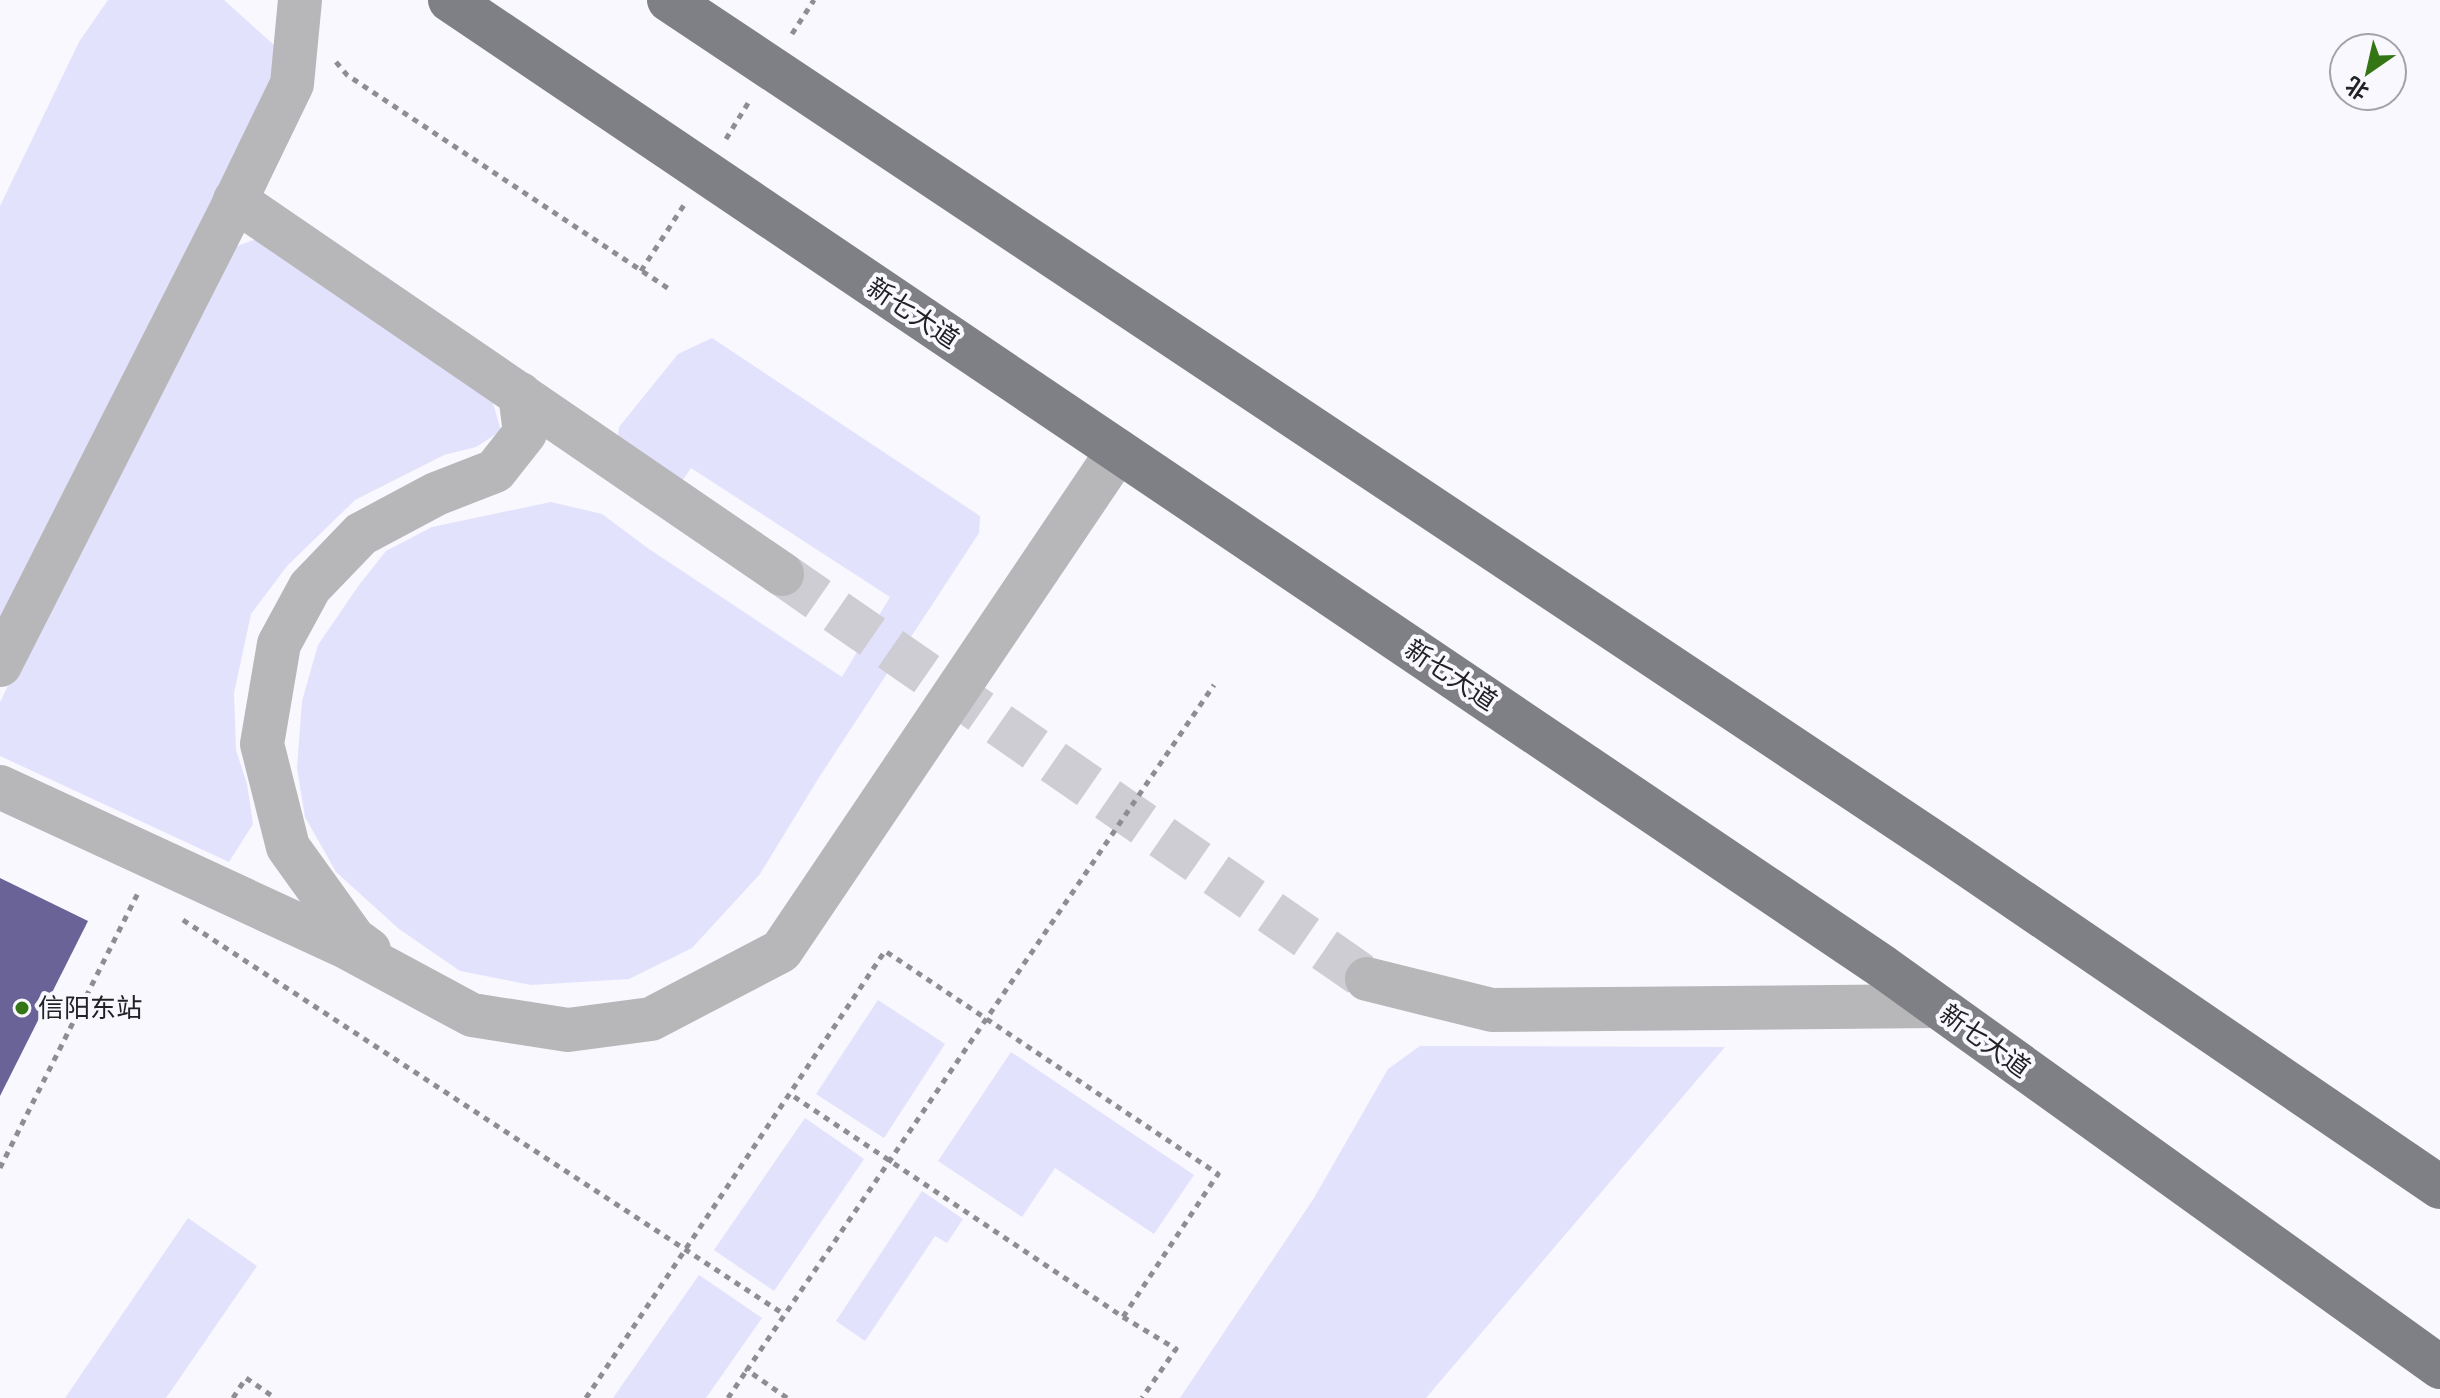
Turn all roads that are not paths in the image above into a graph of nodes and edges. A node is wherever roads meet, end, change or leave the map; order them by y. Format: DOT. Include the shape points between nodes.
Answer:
graph roads {
  1 [pos="300,0"];
  2 [pos="450,0"];
  3 [pos="669,0"];
  4 [pos="235,200"];
  5 [pos="520,394"];
  6 [pos="1118,451"];
  7 [pos="782,574"];
  8 [pos="0,665"];
  9 [pos="0,787"];
  10 [pos="1367,979"];
  11 [pos="414,984"];
  12 [pos="1936,1006"];
  13 [pos="2440,1187"];
  14 [pos="2440,1367"];
  1 -- 4 [label="lane" via="292,84"];
  2 -- 6 [label="main road, 新七大道"];
  3 -- 13 [label="main road" via="1944,849"];
  4 -- 5 [label="lane"];
  4 -- 8 [label="lane"];
  5 -- 7 [label="lane"];
  5 -- 11 [label="lane" via="525,433 495,471 436,494 361,534 310,587 279,644 262,744 288,847 354,939"];
  6 -- 11 [label="lane" via="781,951 651,1019 568,1030 472,1015"];
  6 -- 12 [label="main road, 新七大道"];
  9 -- 11 [label="lane" via="344,946"];
  10 -- 12 [label="lane" via="1492,1010"];
  12 -- 14 [label="main road, 新七大道"];
}
